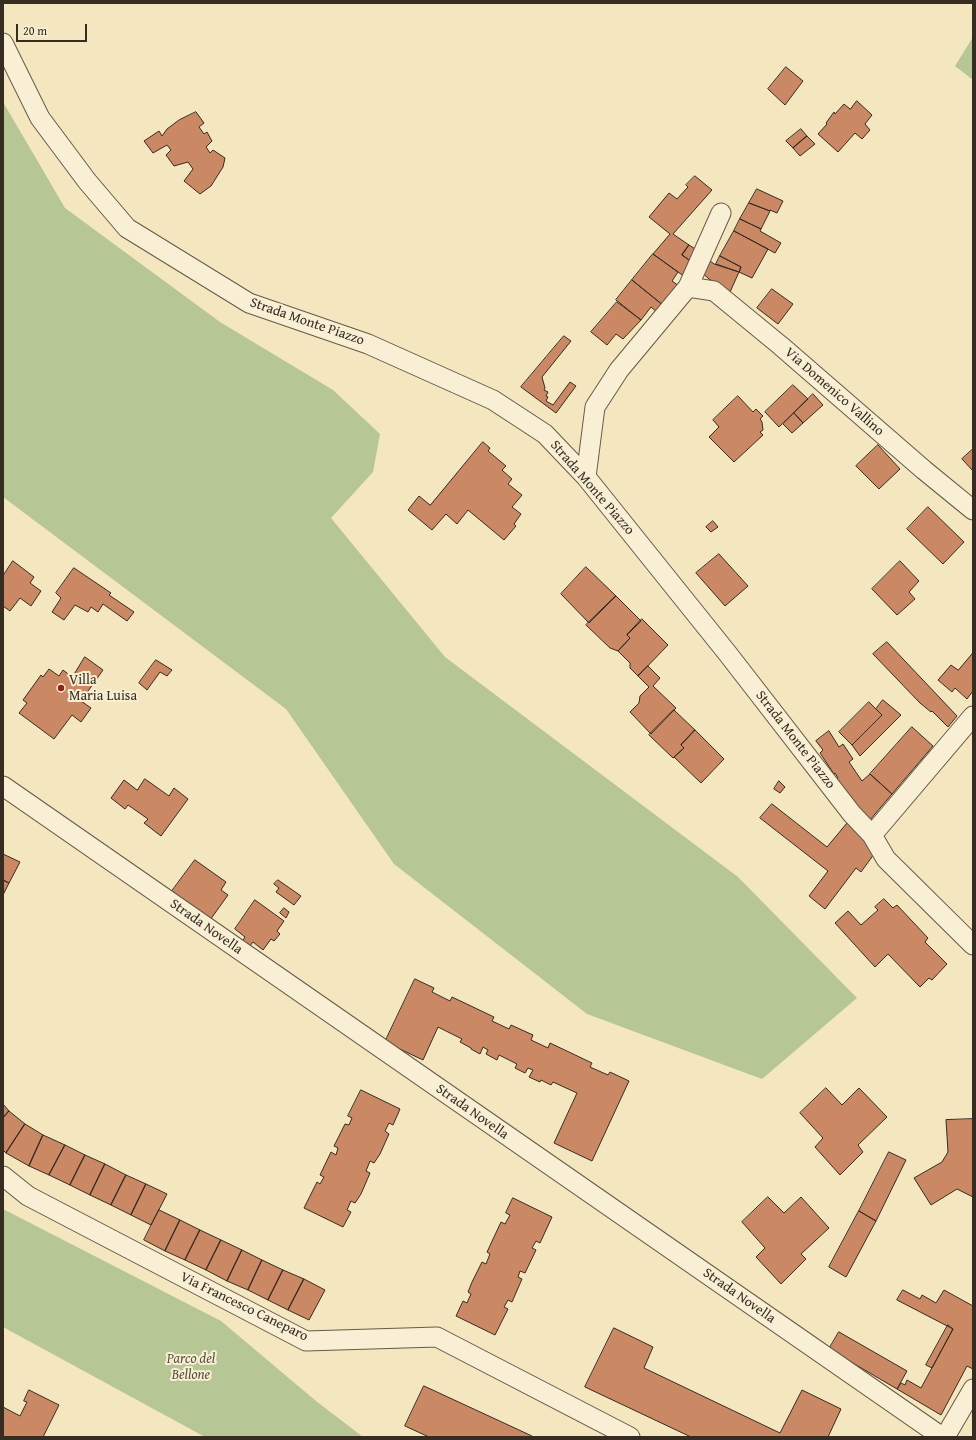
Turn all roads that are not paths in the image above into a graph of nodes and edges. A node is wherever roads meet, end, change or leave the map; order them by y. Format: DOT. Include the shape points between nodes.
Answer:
graph roads {
  1 [pos="3,43"];
  2 [pos="721,213"];
  3 [pos="688,287"];
  4 [pos="586,477"];
  5 [pos="973,510"];
  6 [pos="973,716"];
  7 [pos="3,787"];
  8 [pos="872,835"];
  9 [pos="973,945"];
  10 [pos="3,1176"];
  11 [pos="973,1389"];
  12 [pos="630,1437"];
  13 [pos="942,1437"];
  14 [pos="945,1437"];
  1 -- 4 [label="street, Strada Monte Piazzo" via="40,118 87,181 127,228 249,303 368,344 493,400 545,434"];
  2 -- 3 [label="street"];
  3 -- 4 [label="street" via="619,370 594,407"];
  3 -- 5 [label="street, Via Domenico Vallino" via="714,292"];
  4 -- 8 [label="street, Strada Monte Piazzo" via="852,814"];
  6 -- 8 [label="street"];
  7 -- 13 [label="street, Strada Novella"];
  8 -- 9 [label="street, Strada Monte Piazzo" via="886,859"];
  10 -- 12 [label="street, Via Francesco Caneparo" via="28,1196 306,1341 437,1337"];
  11 -- 14 [label="street"];
}
